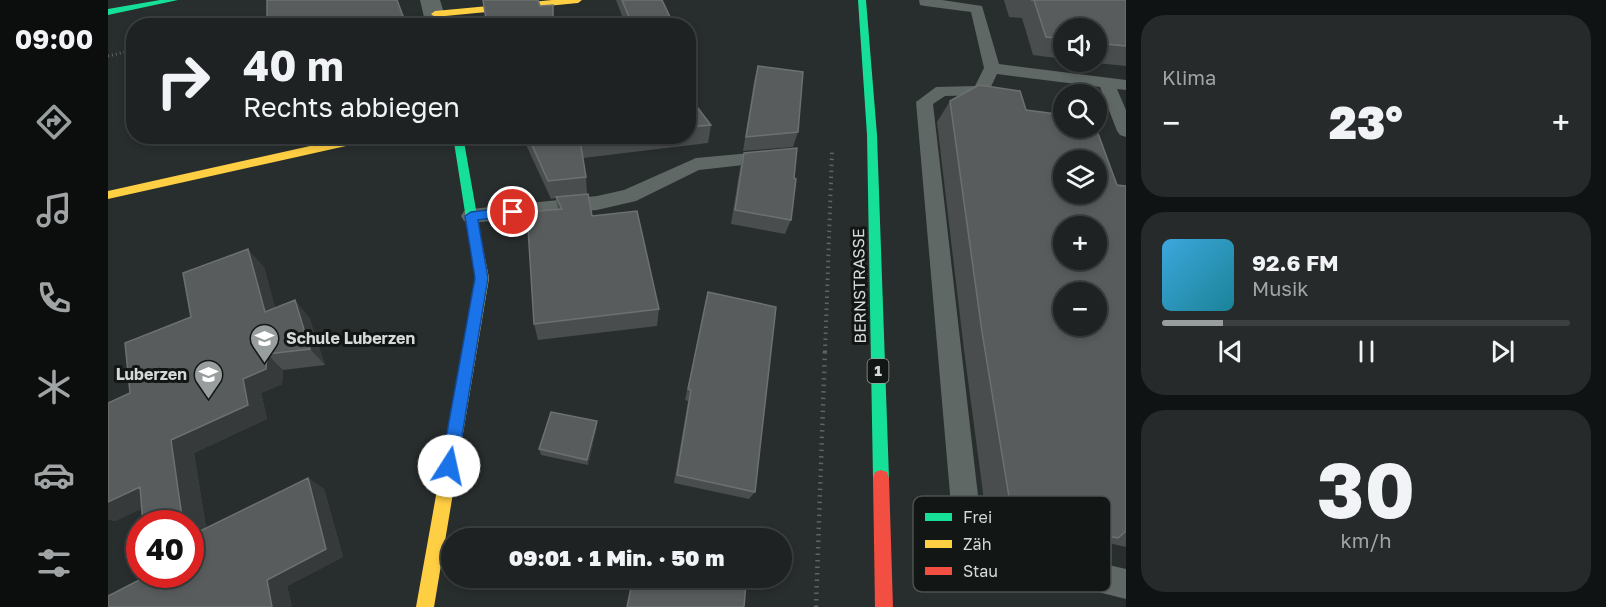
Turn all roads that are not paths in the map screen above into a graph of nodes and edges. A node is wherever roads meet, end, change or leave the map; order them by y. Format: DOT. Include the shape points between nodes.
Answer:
graph roads {
  1 [pos="174,0"];
  2 [pos="578,0"];
  3 [pos="862,0"];
  4 [pos="925,2"];
  5 [pos="108,12"];
  6 [pos="434,13"];
  7 [pos="992,68"];
  8 [pos="1106,82"];
  9 [pos="1126,85"];
  10 [pos="1126,131"];
  11 [pos="337,144"];
  12 [pos="459,144"];
  13 [pos="795,155"];
  14 [pos="108,195"];
  15 [pos="471,216"];
  16 [pos="964,496"];
  17 [pos="1111,581"];
  18 [pos="1126,584"];
  19 [pos="425,607"];
  20 [pos="884,607"];
  1 -- 5 [label="street"];
  2 -- 6 [label="street"];
  3 -- 20 [label="street, BERNSTRASSE / 1" via="872,135"];
  4 -- 7 [label="lane" via="977,9"];
  7 -- 8 [label="lane"];
  7 -- 16 [label="lane" via="981,91 942,91 924,102"];
  8 -- 9 [label="lane"];
  8 -- 10 [label="lane"];
  11 -- 14 [label="street"];
  12 -- 15 [label="street"];
  13 -- 15 [label="lane" via="696,164 629,196 597,203"];
  15 -- 19 [label="street" via="482,278"];
  17 -- 18 [label="lane"];
}
